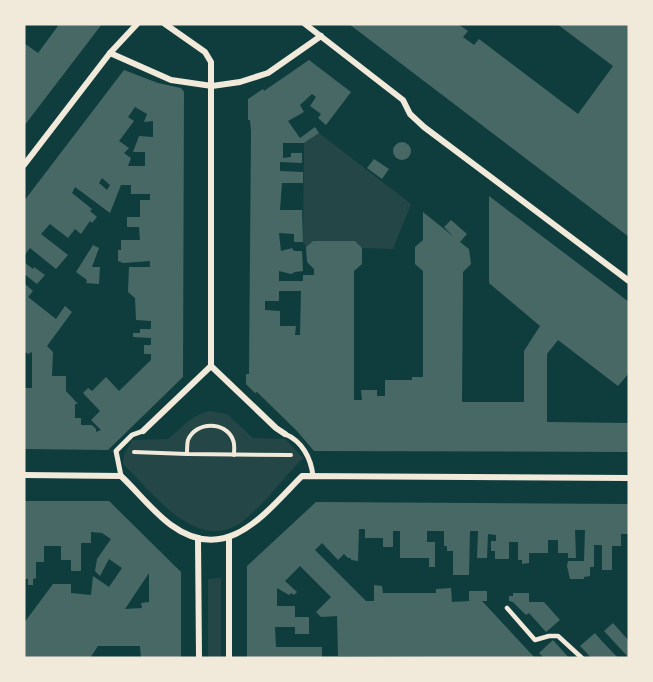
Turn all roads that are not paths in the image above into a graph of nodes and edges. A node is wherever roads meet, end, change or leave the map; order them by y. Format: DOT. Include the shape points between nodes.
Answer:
graph roads {
  1 [pos="137,24"];
  2 [pos="165,24"];
  3 [pos="306,24"];
  4 [pos="321,36"];
  5 [pos="110,53"];
  6 [pos="212,86"];
  7 [pos="24,165"];
  8 [pos="629,281"];
  9 [pos="211,366"];
  10 [pos="142,431"];
  11 [pos="285,434"];
  12 [pos="24,475"];
  13 [pos="121,476"];
  14 [pos="313,476"];
  15 [pos="629,478"];
  16 [pos="198,538"];
  17 [pos="229,538"];
  18 [pos="507,608"];
  19 [pos="199,658"];
  20 [pos="229,658"];
  21 [pos="582,658"];
  1 -- 5 [label="street"];
  2 -- 6 [label="street" via="205,52 211,62"];
  3 -- 4 [label="street"];
  4 -- 6 [label="street" via="268,73"];
  4 -- 8 [label="street" via="403,100 410,114 424,127"];
  5 -- 6 [label="street" via="171,80"];
  5 -- 7 [label="street"];
  6 -- 9 [label="street"];
  9 -- 10 [label="street"];
  9 -- 11 [label="street"];
  10 -- 13 [label="street" via="116,451"];
  11 -- 14 [label="street" via="293,437 307,455"];
  12 -- 13 [label="street"];
  13 -- 16 [label="street" via="170,525"];
  14 -- 15 [label="street"];
  14 -- 17 [label="street" via="302,476 244,532"];
  16 -- 17 [label="street"];
  16 -- 19 [label="street"];
  17 -- 20 [label="street"];
  18 -- 21 [label="lane" via="535,640 558,636"];
}
